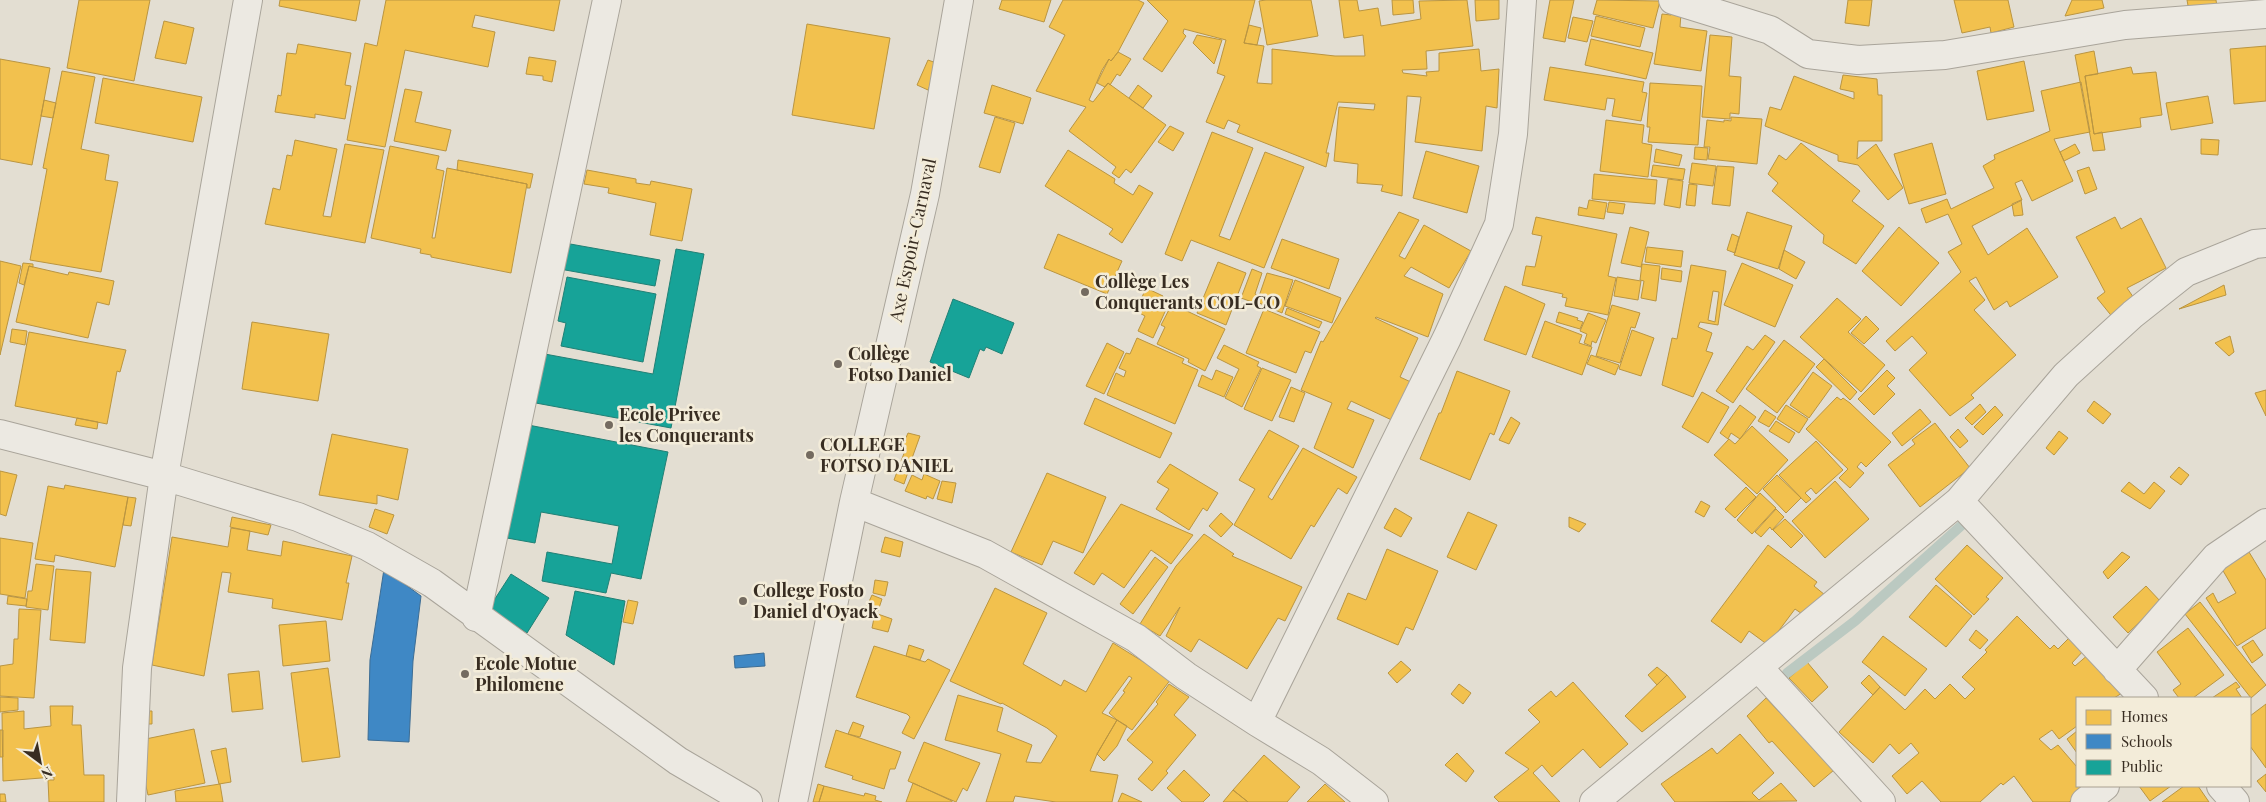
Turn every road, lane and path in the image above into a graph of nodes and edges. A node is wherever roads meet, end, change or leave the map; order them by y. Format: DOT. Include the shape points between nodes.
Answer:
graph roads {
  1 [pos="248,0"];
  2 [pos="607,0"];
  3 [pos="959,0"];
  4 [pos="1522,0"];
  5 [pos="1673,0"];
  6 [pos="2266,14"];
  7 [pos="2266,243"];
  8 [pos="0,434"];
  9 [pos="164,476"];
  10 [pos="1959,501"];
  11 [pos="854,502"];
  12 [pos="2266,523"];
  13 [pos="476,617"];
  14 [pos="1758,667"];
  15 [pos="2117,670"];
  16 [pos="2143,697"];
  17 [pos="1257,722"];
  18 [pos="2104,787"];
  19 [pos="2222,787"];
  20 [pos="131,802"];
  21 [pos="748,802"];
  22 [pos="793,802"];
  23 [pos="1374,802"];
  24 [pos="1594,802"];
  25 [pos="1881,802"];
  26 [pos="2084,802"];
  27 [pos="2235,802"];
  1 -- 9 [label="street"];
  2 -- 13 [label="street"];
  3 -- 11 [label="street, Axe Espoir-Carnaval" via="924,194"];
  4 -- 17 [label="street" via="1513,134 1499,224 1447,338"];
  5 -- 6 [label="street" via="1770,30 1808,54 1858,60 1945,55 2126,25"];
  7 -- 10 [label="street" via="2255,244 2186,272 2132,314 2066,375"];
  8 -- 9 [label="street"];
  9 -- 13 [label="street" via="298,517 367,546 432,583"];
  9 -- 20 [label="street" via="137,668"];
  10 -- 14 [label="street"];
  10 -- 15 [label="street"];
  11 -- 17 [label="street" via="985,554 1136,638 1186,676"];
  11 -- 22 [label="street, Axe Espoir-Carnaval"];
  12 -- 15 [label="street" via="2216,557"];
  13 -- 21 [label="street" via="678,761"];
  14 -- 24 [label="street"];
  14 -- 25 [label="street"];
  15 -- 16 [label="street"];
  17 -- 23 [label="street" via="1321,761"];
  18 -- 26 [label="street"];
  19 -- 27 [label="street"];
}
